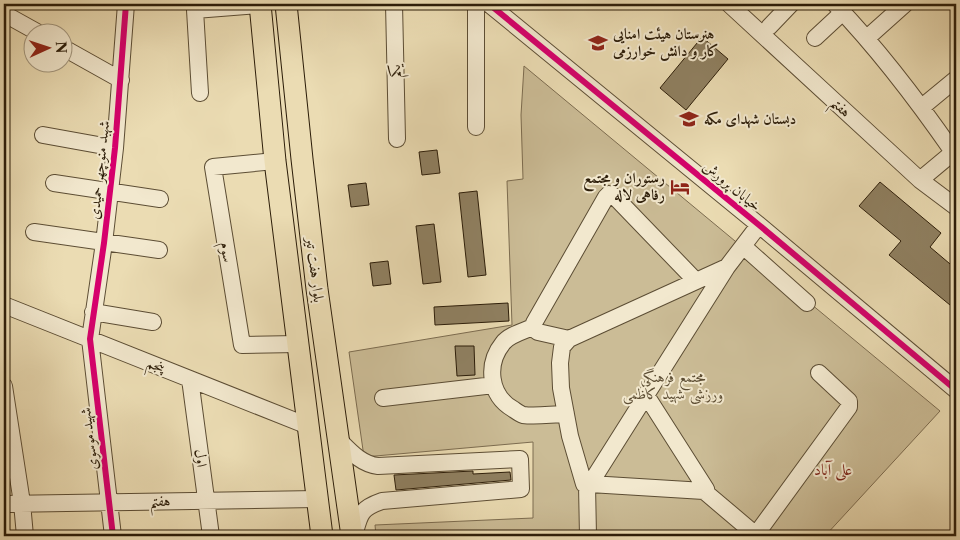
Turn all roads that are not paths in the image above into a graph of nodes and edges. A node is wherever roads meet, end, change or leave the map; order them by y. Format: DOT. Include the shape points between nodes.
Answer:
graph roads {
  1 [pos="126,4"];
  2 [pos="260,4"];
  3 [pos="286,4"];
  4 [pos="394,4"];
  5 [pos="476,4"];
  6 [pos="489,4"];
  7 [pos="730,4"];
  8 [pos="791,4"];
  9 [pos="905,4"];
  10 [pos="195,7"];
  11 [pos="841,7"];
  12 [pos="10,17"];
  13 [pos="22,24"];
  14 [pos="770,27"];
  15 [pos="815,38"];
  16 [pos="867,38"];
  17 [pos="72,53"];
  18 [pos="956,79"];
  19 [pos="121,80"];
  20 [pos="200,93"];
  21 [pos="922,107"];
  22 [pos="476,127"];
  23 [pos="43,135"];
  24 [pos="397,139"];
  25 [pos="115,148"];
  26 [pos="955,151"];
  27 [pos="275,161"];
  28 [pos="920,180"];
  29 [pos="54,183"];
  30 [pos="110,191"];
  31 [pos="160,199"];
  32 [pos="956,207"];
  33 [pos="759,225"];
  34 [pos="34,232"];
  35 [pos="104,243"];
  36 [pos="743,246"];
  37 [pos="159,250"];
  38 [pos="726,267"];
  39 [pos="696,281"];
  40 [pos="317,289"];
  41 [pos="292,293"];
  42 [pos="806,303"];
  43 [pos="4,305"];
  44 [pos="94,312"];
  45 [pos="153,322"];
  46 [pos="533,327"];
  47 [pos="90,339"];
  48 [pos="569,339"];
  49 [pos="298,344"];
  50 [pos="819,373"];
  51 [pos="190,379"];
  52 [pos="494,385"];
  53 [pos="4,386"];
  54 [pos="956,390"];
  55 [pos="646,395"];
  56 [pos="383,398"];
  57 [pos="566,414"];
  58 [pos="308,426"];
  59 [pos="339,440"];
  60 [pos="588,484"];
  61 [pos="704,491"];
  62 [pos="317,499"];
  63 [pos="207,500"];
  64 [pos="109,502"];
  65 [pos="22,503"];
  66 [pos="4,504"];
  67 [pos="756,535"];
  68 [pos="25,536"];
  69 [pos="113,536"];
  70 [pos="211,536"];
  71 [pos="322,536"];
  72 [pos="353,536"];
  73 [pos="588,536"];
  1 -- 19 [label="street, شهبد منوچهر حمیدی"];
  2 -- 10 [label="street"];
  2 -- 27 [label="main road, بلوار هفت تیر"];
  3 -- 40 [label="main road, بلوار هفت تیر"];
  4 -- 24 [label="street, یکم"];
  5 -- 22 [label="street"];
  6 -- 33 [label="street, خیابان پرورش"];
  7 -- 28 [label="street, هفتم"];
  8 -- 14 [label="street"];
  9 -- 16 [label="street"];
  10 -- 20 [label="street"];
  11 -- 15 [label="street"];
  11 -- 16 [label="street"];
  12 -- 13 [label="street"];
  16 -- 21 [label="street"];
  17 -- 19 [label="street"];
  18 -- 21 [label="street"];
  19 -- 25 [label="street, شهبد منوچهر حمیدی"];
  21 -- 26 [label="street"];
  23 -- 25 [label="street"];
  25 -- 30 [label="street, شهبد منوچهر حمیدی"];
  26 -- 28 [label="street"];
  27 -- 41 [label="main road, بلوار هفت تیر"];
  27 -- 49 [label="street, سوم" via="213,167 242,345"];
  28 -- 32 [label="street, هفتم"];
  29 -- 30 [label="street"];
  30 -- 31 [label="street"];
  30 -- 35 [label="street, شهبد منوچهر حمیدی"];
  33 -- 36 [label="street"];
  33 -- 54 [label="street, خیابان پرورش"];
  34 -- 35 [label="street"];
  35 -- 37 [label="street"];
  35 -- 44 [label="street, شهبد منوچهر حمیدی"];
  36 -- 38 [label="street"];
  36 -- 42 [label="street"];
  38 -- 39 [label="street"];
  38 -- 55 [label="street"];
  39 -- 46 [label="street" via="610,194"];
  39 -- 48 [label="street"];
  40 -- 41 [label="main road"];
  40 -- 59 [label="main road, بلوار هفت تیر"];
  41 -- 49 [label="main road, بلوار هفت تیر"];
  43 -- 47 [label="street, پنجم"];
  44 -- 45 [label="street"];
  44 -- 47 [label="street, شهبد منوچهر حمیدی"];
  46 -- 48 [label="street" via="538,332"];
  46 -- 52 [label="street" via="504,341 495,354 491,367"];
  47 -- 51 [label="street, پنجم"];
  47 -- 64 [label="street, شهید موسوی"];
  48 -- 57 [label="street" via="562,347 560,363"];
  49 -- 58 [label="main road, بلوار هفت تیر"];
  50 -- 67 [label="street" via="849,401 849,407"];
  51 -- 58 [label="street, پنجم"];
  51 -- 63 [label="street, اول"];
  52 -- 56 [label="street"];
  52 -- 57 [label="street" via="497,395 506,405 522,414"];
  53 -- 65 [label="street"];
  55 -- 60 [label="street"];
  55 -- 61 [label="street" via="706,488"];
  57 -- 60 [label="street" via="584,484"];
  58 -- 62 [label="main road, بلوار هفت تیر"];
  59 -- 72 [label="main road, بلوار هفت تیر"];
  59 -- 72 [label="street" via="355,456 378,466 520,459 521,489 382,501 361,512"];
  60 -- 61 [label="street"];
  60 -- 73 [label="street"];
  61 -- 67 [label="street"];
  62 -- 63 [label="street, هفتم"];
  62 -- 71 [label="main road, بلوار هفت تیر"];
  63 -- 64 [label="street, هفتم"];
  63 -- 70 [label="street, اول"];
  64 -- 65 [label="street, هفتم"];
  64 -- 69 [label="street, شهید موسوی"];
  65 -- 66 [label="street, هفتم"];
  65 -- 68 [label="street"];
}
